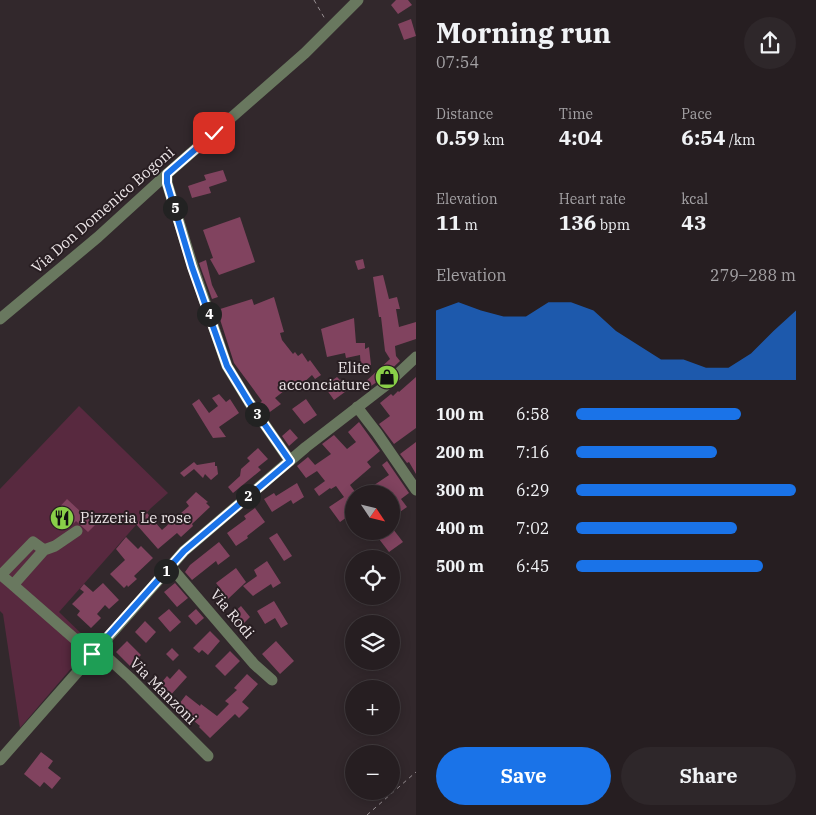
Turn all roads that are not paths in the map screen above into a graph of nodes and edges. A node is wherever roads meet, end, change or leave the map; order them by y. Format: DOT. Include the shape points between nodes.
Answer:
graph roads {
  1 [pos="358,0"];
  2 [pos="167,174"];
  3 [pos="0,319"];
  4 [pos="416,357"];
  5 [pos="357,407"];
  6 [pos="290,461"];
  7 [pos="416,490"];
  8 [pos="77,530"];
  9 [pos="170,566"];
  10 [pos="6,582"];
  11 [pos="95,651"];
  12 [pos="272,680"];
  13 [pos="208,756"];
  14 [pos="0,760"];
  1 -- 2 [label="street, Via Don Domenico Bogoni" via="305,54"];
  2 -- 3 [label="street, Via Don Domenico Bogoni"];
  2 -- 6 [label="street" via="192,267 227,366"];
  4 -- 5 [label="street"];
  5 -- 6 [label="street"];
  5 -- 7 [label="street"];
  6 -- 9 [label="street" via="199,537"];
  8 -- 10 [label="street" via="44,550"];
  9 -- 11 [label="street"];
  9 -- 12 [label="street, Via Rodi" via="254,664"];
  10 -- 11 [label="street, Via Manzoni"];
  11 -- 13 [label="street, Via Manzoni" via="130,678"];
  11 -- 14 [label="street"];
}
